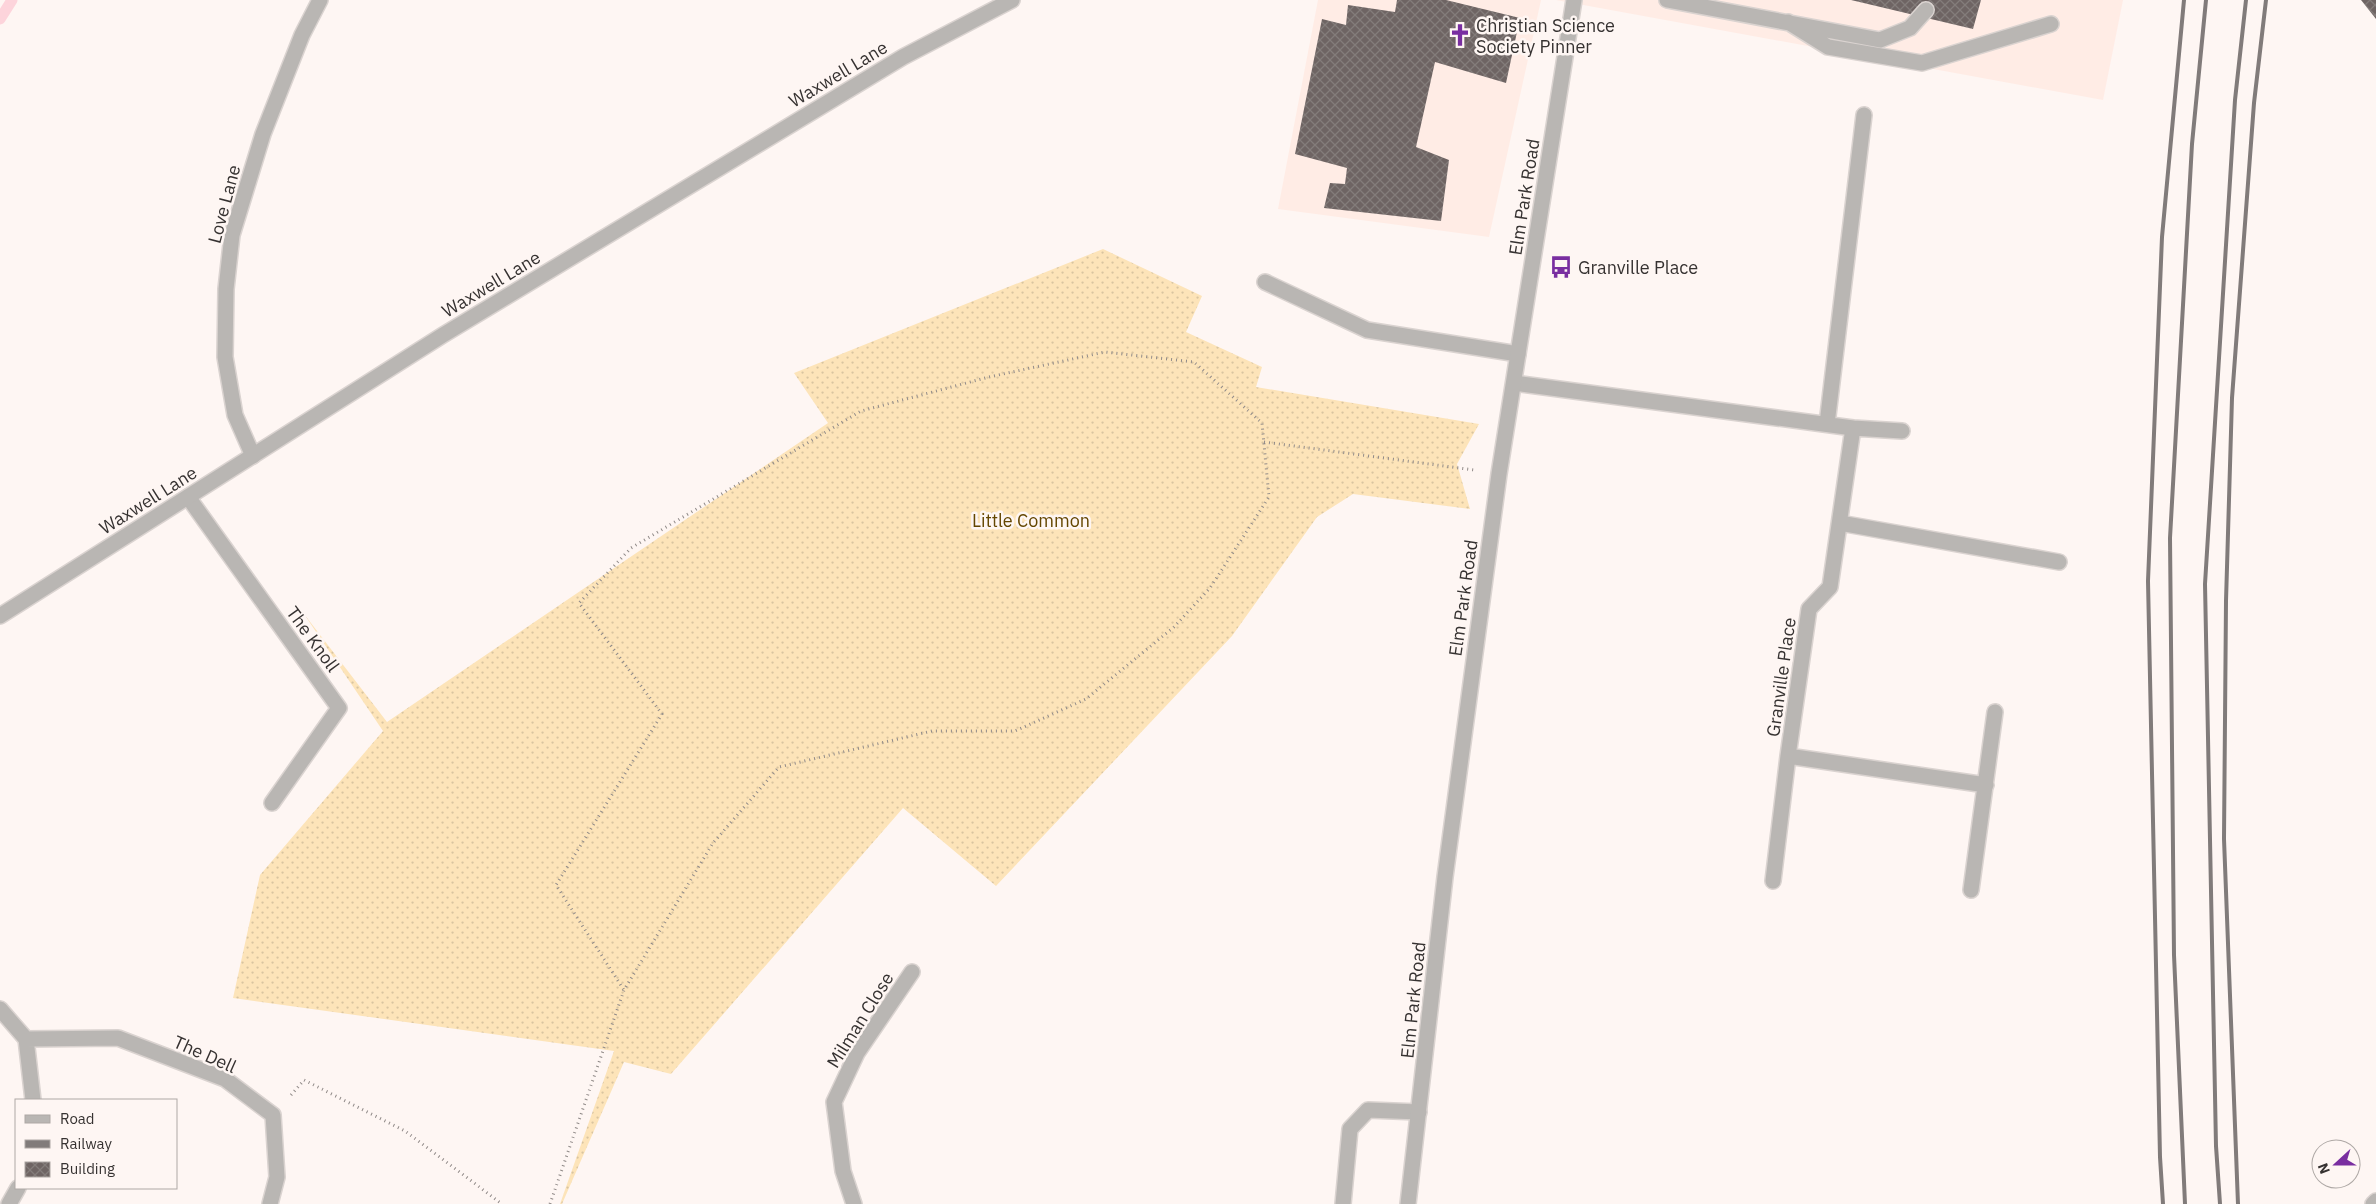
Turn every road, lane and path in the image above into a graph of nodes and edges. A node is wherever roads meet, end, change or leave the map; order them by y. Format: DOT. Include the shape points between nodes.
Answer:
graph roads {
  1 [pos="320,0"];
  2 [pos="1012,0"];
  3 [pos="1574,0"];
  4 [pos="1667,0"];
  5 [pos="1926,10"];
  6 [pos="1788,22"];
  7 [pos="2051,24"];
  8 [pos="1864,115"];
  9 [pos="1265,282"];
  10 [pos="1518,354"];
  11 [pos="1514,383"];
  12 [pos="1827,424"];
  13 [pos="1853,428"];
  14 [pos="1902,431"];
  15 [pos="1264,442"];
  16 [pos="253,456"];
  17 [pos="1499,474"];
  18 [pos="188,497"];
  19 [pos="1840,523"];
  20 [pos="2059,562"];
  21 [pos="0,616"];
  22 [pos="1995,712"];
  23 [pos="1788,756"];
  24 [pos="1986,785"];
  25 [pos="272,803"];
  26 [pos="1773,881"];
  27 [pos="1970,890"];
  28 [pos="912,972"];
  29 [pos="624,990"];
  30 [pos="0,1009"];
  31 [pos="26,1039"];
  32 [pos="33,1099"];
  33 [pos="1419,1112"];
  34 [pos="273,1115"];
  35 [pos="17,1189"];
  36 [pos="2376,1201"];
  37 [pos="9,1204"];
  38 [pos="270,1204"];
  39 [pos="502,1204"];
  40 [pos="550,1204"];
  41 [pos="854,1204"];
  42 [pos="1343,1204"];
  43 [pos="1408,1204"];
  44 [pos="2373,1204"];
  1 -- 16 [label="street, Love Lane" via="302,35 263,134 232,234 226,289 225,357 235,415"];
  2 -- 16 [label="street, Waxwell Lane" via="903,57 765,139 443,335"];
  3 -- 10 [label="street, Elm Park Road"];
  4 -- 6 [label="street"];
  5 -- 6 [label="street" via="1910,28 1880,40"];
  6 -- 7 [label="street" via="1828,47 1922,63"];
  8 -- 12 [label="street"];
  9 -- 10 [label="street" via="1367,330"];
  10 -- 11 [label="street, Elm Park Road"];
  11 -- 12 [label="street"];
  11 -- 17 [label="street, Elm Park Road"];
  12 -- 13 [label="street"];
  13 -- 14 [label="street"];
  13 -- 19 [label="street, Granville Place"];
  15 -- 17 [label="path"];
  15 -- 29 [label="path" via="1270,497 1210,588 1174,627 1086,700 1015,731 932,731 779,768 713,843"];
  15 -- 29 [label="path" via="1262,423 1194,362 1105,352 988,378 861,412 631,548 579,603 662,714 556,886"];
  16 -- 18 [label="street, Waxwell Lane"];
  17 -- 33 [label="street, Elm Park Road" via="1445,877"];
  18 -- 21 [label="street, Waxwell Lane"];
  18 -- 25 [label="street, The Knoll" via="339,708"];
  19 -- 20 [label="street"];
  19 -- 23 [label="street, Granville Place" via="1830,587 1810,609"];
  22 -- 24 [label="street"];
  23 -- 24 [label="street, Granville Place"];
  23 -- 26 [label="street, Granville Place"];
  24 -- 27 [label="street"];
  28 -- 41 [label="street, Milman Close" via="857,1053 834,1102 843,1171"];
  29 -- 40 [label="path"];
  30 -- 31 [label="street"];
  31 -- 32 [label="street"];
  31 -- 34 [label="street, The Dell" via="118,1038 225,1079"];
  33 -- 42 [label="street" via="1368,1110 1350,1129"];
  33 -- 43 [label="street, Elm Park Road"];
  34 -- 38 [label="street" via="278,1176"];
  34 -- 39 [label="path" via="304,1080 405,1131"];
  35 -- 37 [label="street"];
  36 -- 44 [label="street"];
}
